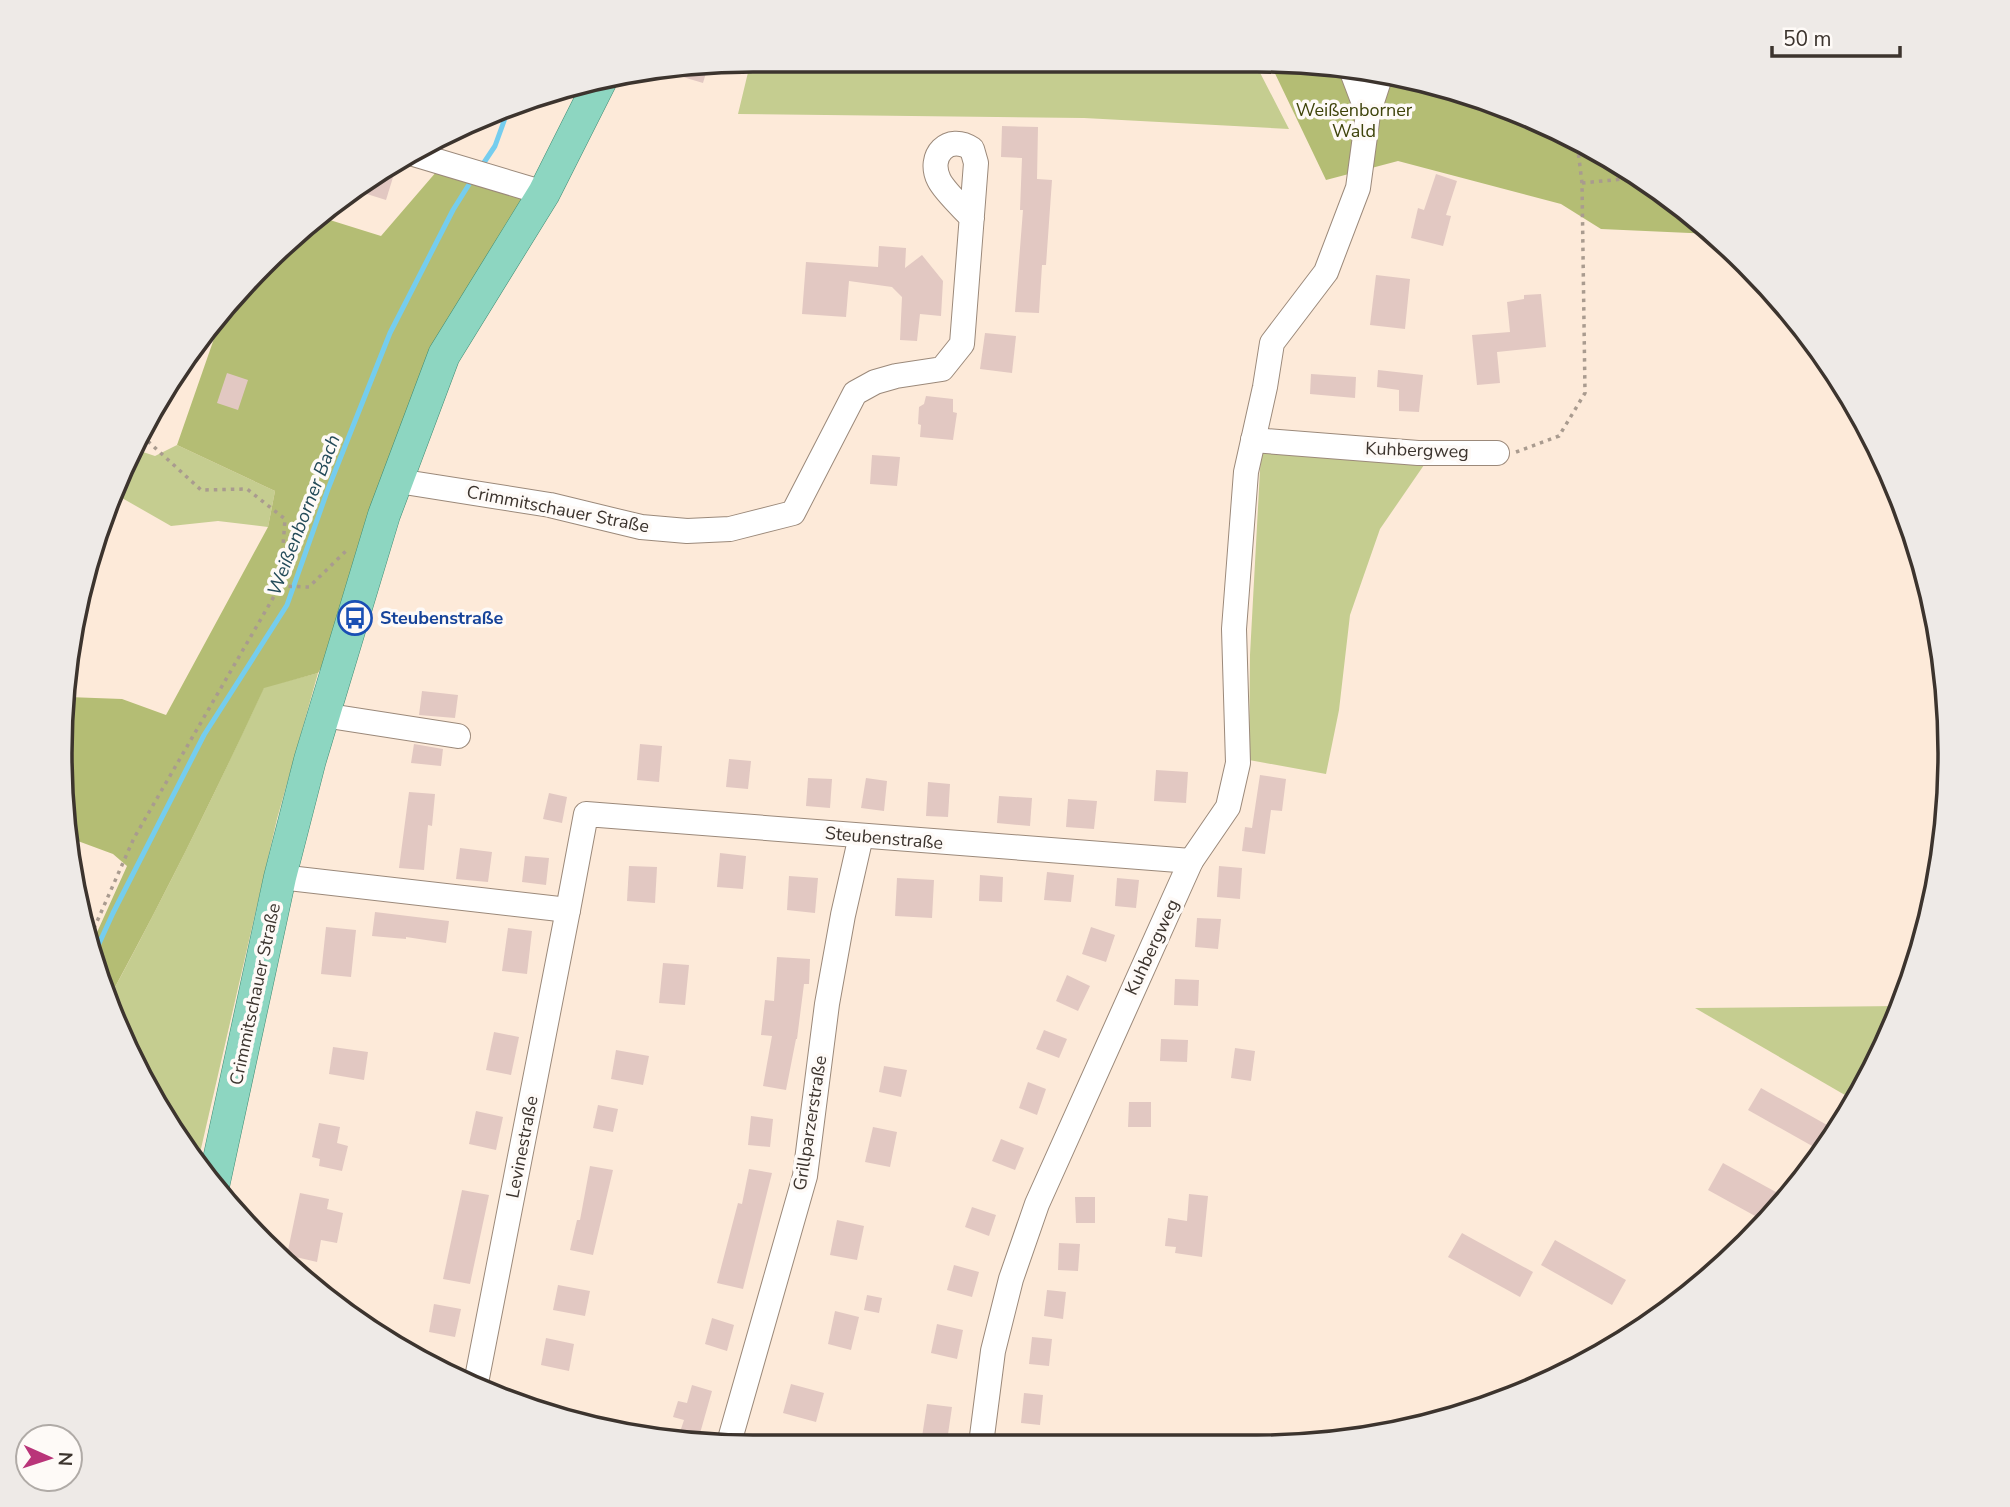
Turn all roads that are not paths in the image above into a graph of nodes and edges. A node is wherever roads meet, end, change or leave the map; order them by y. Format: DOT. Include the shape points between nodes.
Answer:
graph roads {
  1 [pos="1355,80"];
  2 [pos="1378,83"];
  3 [pos="596,91"];
  4 [pos="1368,114"];
  5 [pos="424,157"];
  6 [pos="544,194"];
  7 [pos="972,218"];
  8 [pos="1253,440"];
  9 [pos="1497,453"];
  10 [pos="398,481"];
  11 [pos="323,715"];
  12 [pos="458,736"];
  13 [pos="861,836"];
  14 [pos="1191,861"];
  15 [pos="280,877"];
  16 [pos="568,910"];
  17 [pos="216,1173"];
  18 [pos="477,1376"];
  19 [pos="731,1434"];
  20 [pos="982,1435"];
  1 -- 4 [label="street"];
  2 -- 4 [label="street, Kuhbergweg"];
  3 -- 6 [label="main road, Crimmitschauer Straße"];
  4 -- 8 [label="street, Kuhbergweg" via="1358,188 1326,272 1272,343"];
  5 -- 6 [label="street"];
  6 -- 10 [label="main road, Crimmitschauer Straße" via="444,355"];
  7 -- 10 [label="street, Crimmitschauer Straße" via="962,344 942,369 896,376 855,393 793,513 730,529 687,531 641,527 550,505"];
  8 -- 9 [label="street, Kuhbergweg" via="1418,453"];
  8 -- 14 [label="street, Kuhbergweg" via="1246,472 1234,629 1238,763 1228,807"];
  10 -- 11 [label="main road, Crimmitschauer Straße"];
  11 -- 12 [label="street"];
  11 -- 15 [label="main road, Crimmitschauer Straße"];
  13 -- 14 [label="street, Steubenstraße"];
  13 -- 16 [label="street, Steubenstraße" via="586,814"];
  13 -- 19 [label="street, Grillparzerstraße" via="827,1004 805,1176"];
  14 -- 20 [label="street, Kuhbergweg" via="1037,1204 993,1351"];
  15 -- 16 [label="street"];
  15 -- 17 [label="main road, Crimmitschauer Straße"];
  16 -- 18 [label="street, Levinestraße"];
}
